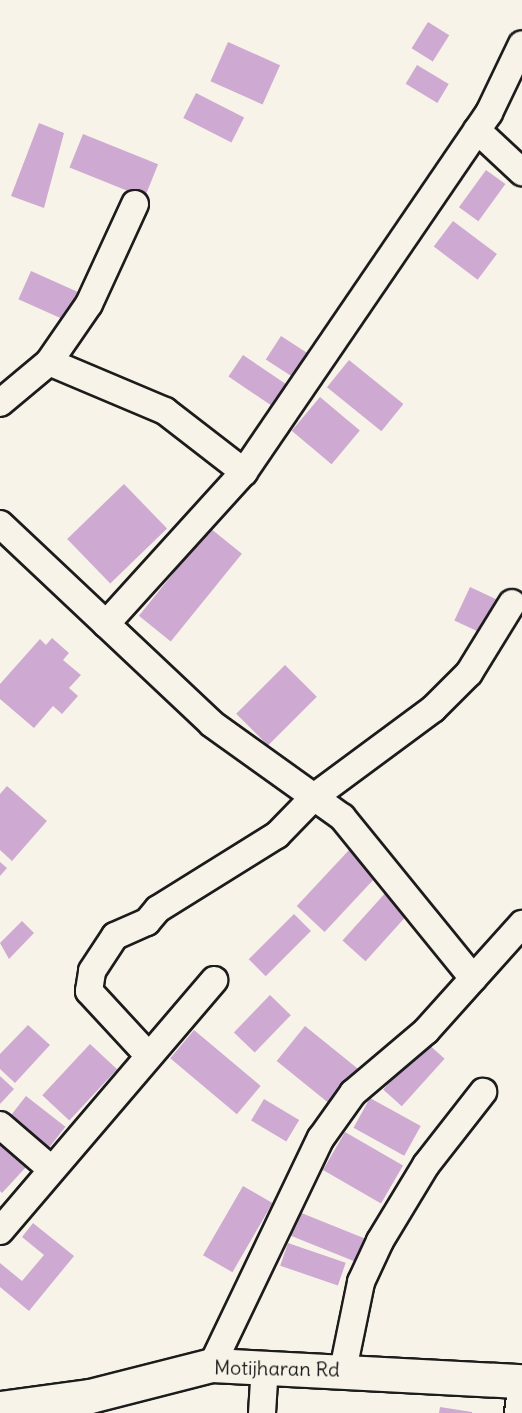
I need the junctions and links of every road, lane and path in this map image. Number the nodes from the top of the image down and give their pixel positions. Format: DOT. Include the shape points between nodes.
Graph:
graph roads {
  1 [pos="522,44"];
  2 [pos="477,130"];
  3 [pos="522,172"];
  4 [pos="135,204"];
  5 [pos="49,362"];
  6 [pos="0,403"];
  7 [pos="244,472"];
  8 [pos="0,524"];
  9 [pos="512,603"];
  10 [pos="106,624"];
  11 [pos="314,797"];
  12 [pos="522,924"];
  13 [pos="473,978"];
  14 [pos="214,980"];
  15 [pos="148,1055"];
  16 [pos="483,1092"];
  17 [pos="0,1125"];
  18 [pos="50,1168"];
  19 [pos="0,1231"];
  20 [pos="212,1365"];
  21 [pos="265,1365"];
  22 [pos="343,1370"];
  23 [pos="522,1382"];
  24 [pos="0,1408"];
  25 [pos="262,1413"];
  26 [pos="518,1413"];
  1 -- 2 [label="street"];
  2 -- 3 [label="street"];
  2 -- 7 [label="street"];
  4 -- 5 [label="street" via="89,304"];
  5 -- 6 [label="street"];
  5 -- 7 [label="street" via="165,411"];
  7 -- 10 [label="street"];
  8 -- 10 [label="street"];
  9 -- 11 [label="street" via="469,673 433,709"];
  10 -- 11 [label="street" via="212,724"];
  11 -- 13 [label="street" via="342,817"];
  11 -- 15 [label="street" via="277,835 158,909 147,922 115,936 103,953 92,971 89,992"];
  12 -- 13 [label="street"];
  13 -- 20 [label="street" via="426,1031 353,1093 321,1138"];
  14 -- 15 [label="street"];
  15 -- 18 [label="street"];
  16 -- 22 [label="street" via="426,1165 380,1241 361,1282"];
  17 -- 18 [label="street"];
  18 -- 19 [label="street"];
  20 -- 21 [label="main road, Motijharan Rd"];
  20 -- 24 [label="main road, Motijharan Rd" via="90,1396"];
  21 -- 22 [label="main road, Motijharan Rd"];
  21 -- 25 [label="street"];
  22 -- 23 [label="main road, Motijharan Rd"];
  23 -- 26 [label="street"];
}
